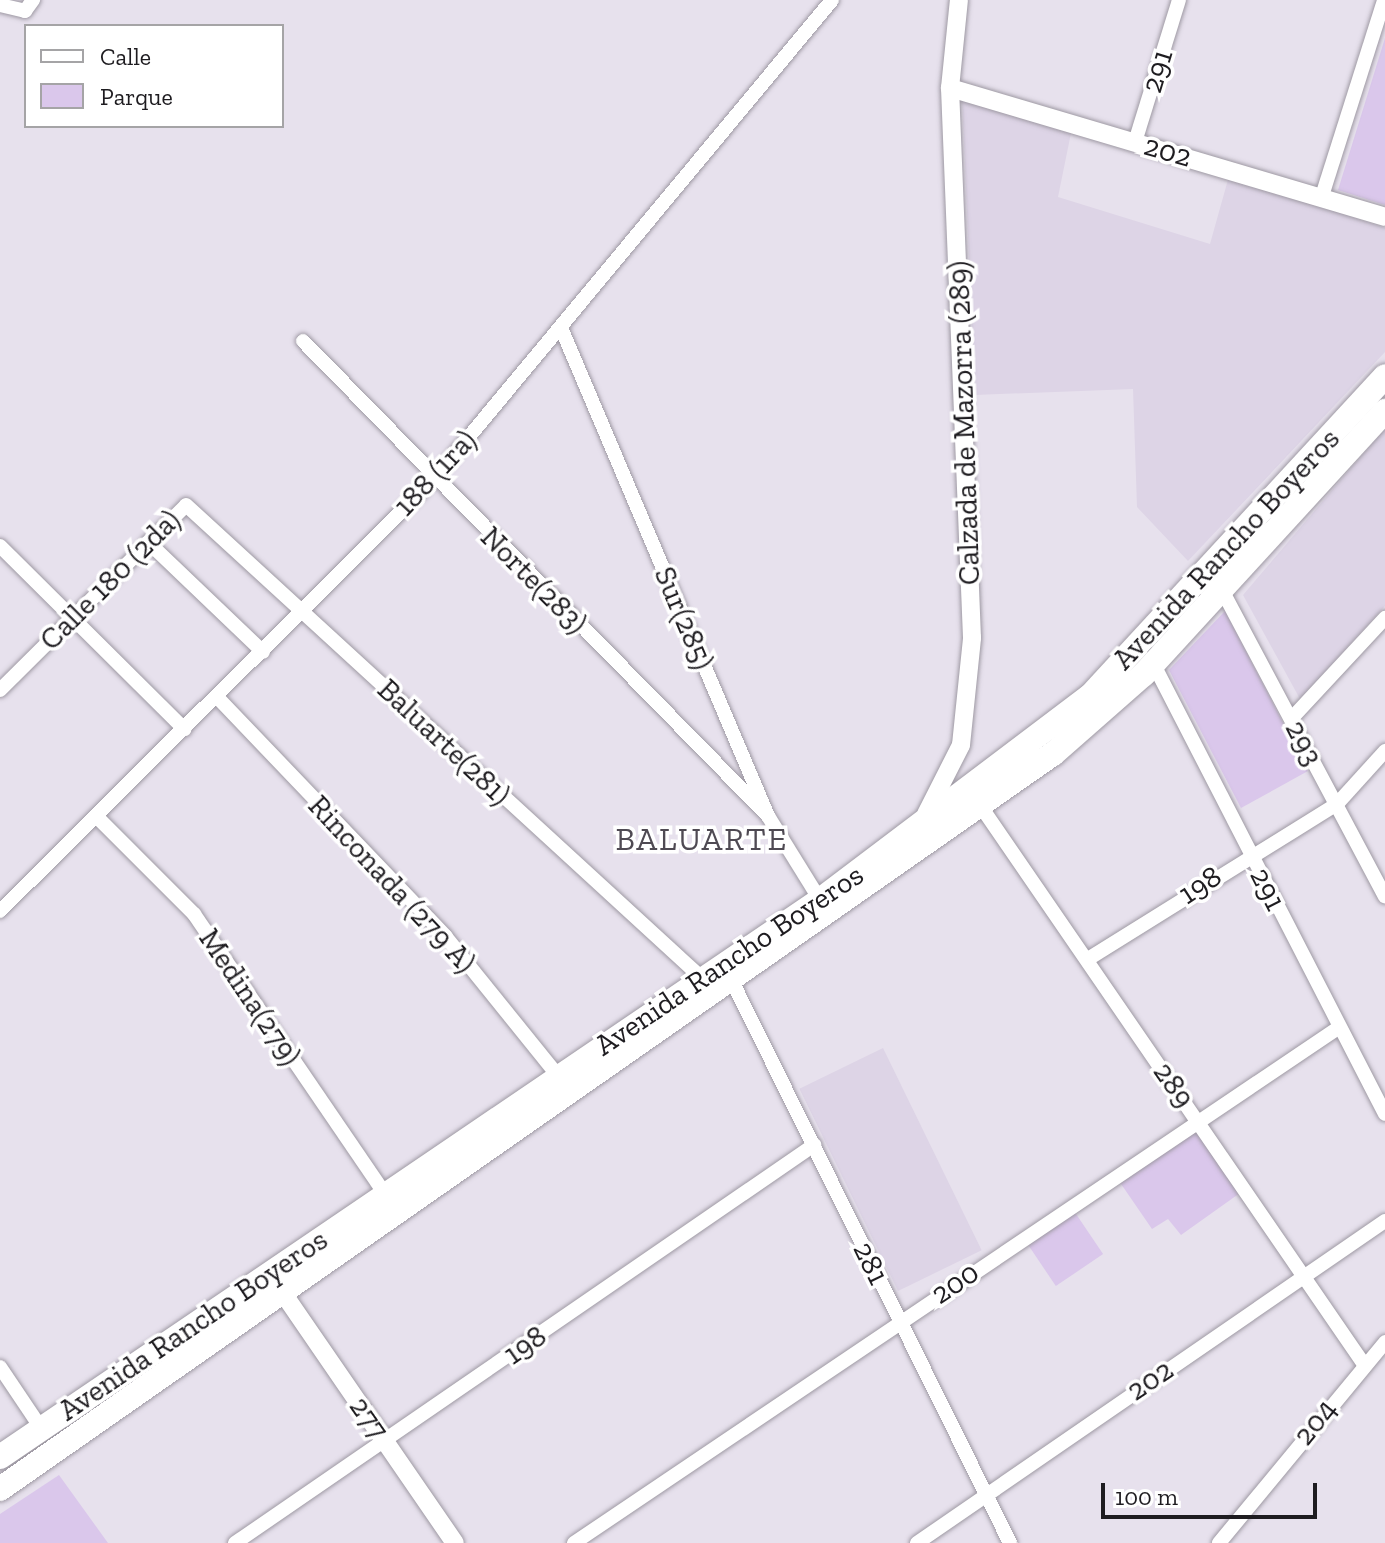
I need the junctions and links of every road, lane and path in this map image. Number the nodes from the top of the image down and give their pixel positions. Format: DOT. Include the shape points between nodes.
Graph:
graph roads {
  1 [pos="33,0"];
  2 [pos="832,0"];
  3 [pos="959,0"];
  4 [pos="1179,0"];
  5 [pos="1384,0"];
  6 [pos="0,5"];
  7 [pos="950,88"];
  8 [pos="1135,142"];
  9 [pos="1322,196"];
  10 [pos="1385,217"];
  11 [pos="562,330"];
  12 [pos="303,341"];
  13 [pos="1385,376"];
  14 [pos="1385,411"];
  15 [pos="433,480"];
  16 [pos="186,505"];
  17 [pos="148,542"];
  18 [pos="0,546"];
  19 [pos="1222,590"];
  20 [pos="302,612"];
  21 [pos="72,617"];
  22 [pos="1385,618"];
  23 [pos="263,652"];
  24 [pos="1153,663"];
  25 [pos="0,690"];
  26 [pos="218,698"];
  27 [pos="1292,718"];
  28 [pos="184,729"];
  29 [pos="1385,751"];
  30 [pos="1337,804"];
  31 [pos="982,808"];
  32 [pos="96,816"];
  33 [pos="768,816"];
  34 [pos="913,833"];
  35 [pos="1250,853"];
  36 [pos="1384,889"];
  37 [pos="820,900"];
  38 [pos="0,911"];
  39 [pos="1088,959"];
  40 [pos="703,979"];
  41 [pos="733,983"];
  42 [pos="1338,1028"];
  43 [pos="558,1076"];
  44 [pos="1385,1114"];
  45 [pos="1199,1121"];
  46 [pos="814,1145"];
  47 [pos="384,1193"];
  48 [pos="1385,1221"];
  49 [pos="1305,1276"];
  50 [pos="283,1293"];
  51 [pos="898,1321"];
  52 [pos="1385,1342"];
  53 [pos="1363,1363"];
  54 [pos="0,1367"];
  55 [pos="41,1428"];
  56 [pos="385,1442"];
  57 [pos="0,1457"];
  58 [pos="0,1489"];
  59 [pos="983,1492"];
  60 [pos="235,1543"];
  61 [pos="455,1543"];
  62 [pos="574,1543"];
  63 [pos="917,1543"];
  64 [pos="1010,1543"];
  65 [pos="1219,1543"];
  1 -- 6 [label="street" via="25,11"];
  2 -- 11 [label="street, 188 (1ra)"];
  3 -- 7 [label="street, Calzada de Mazorra (289)"];
  4 -- 8 [label="street, 291"];
  5 -- 9 [label="street"];
  7 -- 8 [label="street, 202"];
  7 -- 34 [label="street, Calzada de Mazorra (289)" via="964,403 969,693 954,771"];
  8 -- 9 [label="street, 202"];
  9 -- 10 [label="street, 202"];
  11 -- 15 [label="street, 188 (1ra)"];
  11 -- 33 [label="street, Sur(285)"];
  12 -- 15 [label="street, Norte(283)"];
  13 -- 34 [label="highway, Avenida Rancho Boyeros" via="1090,696"];
  14 -- 19 [label="highway, Avenida Rancho Boyeros"];
  15 -- 20 [label="street, 188 (1ra)"];
  15 -- 33 [label="street, Norte(283)"];
  16 -- 17 [label="street, Calle 180 (2da)"];
  16 -- 20 [label="street, Baluarte(281)"];
  17 -- 21 [label="street, Calle 180 (2da)"];
  17 -- 23 [label="street"];
  18 -- 21 [label="street"];
  19 -- 24 [label="highway, Avenida Rancho Boyeros"];
  19 -- 27 [label="street, 293"];
  20 -- 23 [label="street, 188 (1ra)"];
  20 -- 40 [label="street, Baluarte(281)"];
  21 -- 25 [label="street, Calle 180 (2da)"];
  21 -- 28 [label="street"];
  22 -- 27 [label="street"];
  23 -- 26 [label="street, 188 (1ra)"];
  24 -- 31 [label="highway, Avenida Rancho Boyeros"];
  24 -- 35 [label="street, 291"];
  26 -- 28 [label="street, 188 (1ra)"];
  26 -- 43 [label="street, Rinconada (279 A)" via="446,937"];
  27 -- 30 [label="street, 293"];
  28 -- 32 [label="street, 188 (1ra)"];
  29 -- 30 [label="street, 198"];
  30 -- 35 [label="street, 198"];
  30 -- 36 [label="street, 293"];
  31 -- 39 [label="street, 289"];
  31 -- 41 [label="highway, Avenida Rancho Boyeros"];
  32 -- 38 [label="street, 188 (1ra)"];
  32 -- 47 [label="street, Medina(279)" via="194,914"];
  33 -- 37 [label="street, Sur(285)"];
  34 -- 37 [label="highway, Avenida Rancho Boyeros"];
  35 -- 39 [label="street, 198"];
  35 -- 42 [label="street, 291"];
  37 -- 40 [label="highway, Avenida Rancho Boyeros"];
  39 -- 45 [label="street, 289"];
  40 -- 43 [label="highway, Avenida Rancho Boyeros"];
  41 -- 46 [label="street, 281"];
  41 -- 50 [label="highway, Avenida Rancho Boyeros"];
  42 -- 44 [label="street, 291"];
  42 -- 45 [label="street, 200"];
  43 -- 47 [label="highway, Avenida Rancho Boyeros"];
  45 -- 49 [label="street, 289"];
  45 -- 51 [label="street, 200"];
  46 -- 51 [label="street, 281"];
  46 -- 56 [label="street, 198"];
  47 -- 55 [label="highway, Avenida Rancho Boyeros"];
  48 -- 49 [label="street, 202"];
  49 -- 53 [label="street, 289"];
  49 -- 59 [label="street, 202"];
  50 -- 56 [label="street, 277"];
  50 -- 58 [label="highway, Avenida Rancho Boyeros"];
  51 -- 59 [label="street, 281"];
  51 -- 62 [label="street, 200"];
  52 -- 53 [label="street, 204"];
  53 -- 65 [label="street, 204"];
  54 -- 55 [label="street"];
  55 -- 57 [label="highway, Avenida Rancho Boyeros"];
  56 -- 60 [label="street, 198"];
  56 -- 61 [label="street, 277"];
  59 -- 63 [label="street, 202"];
  59 -- 64 [label="street, 281"];
}
